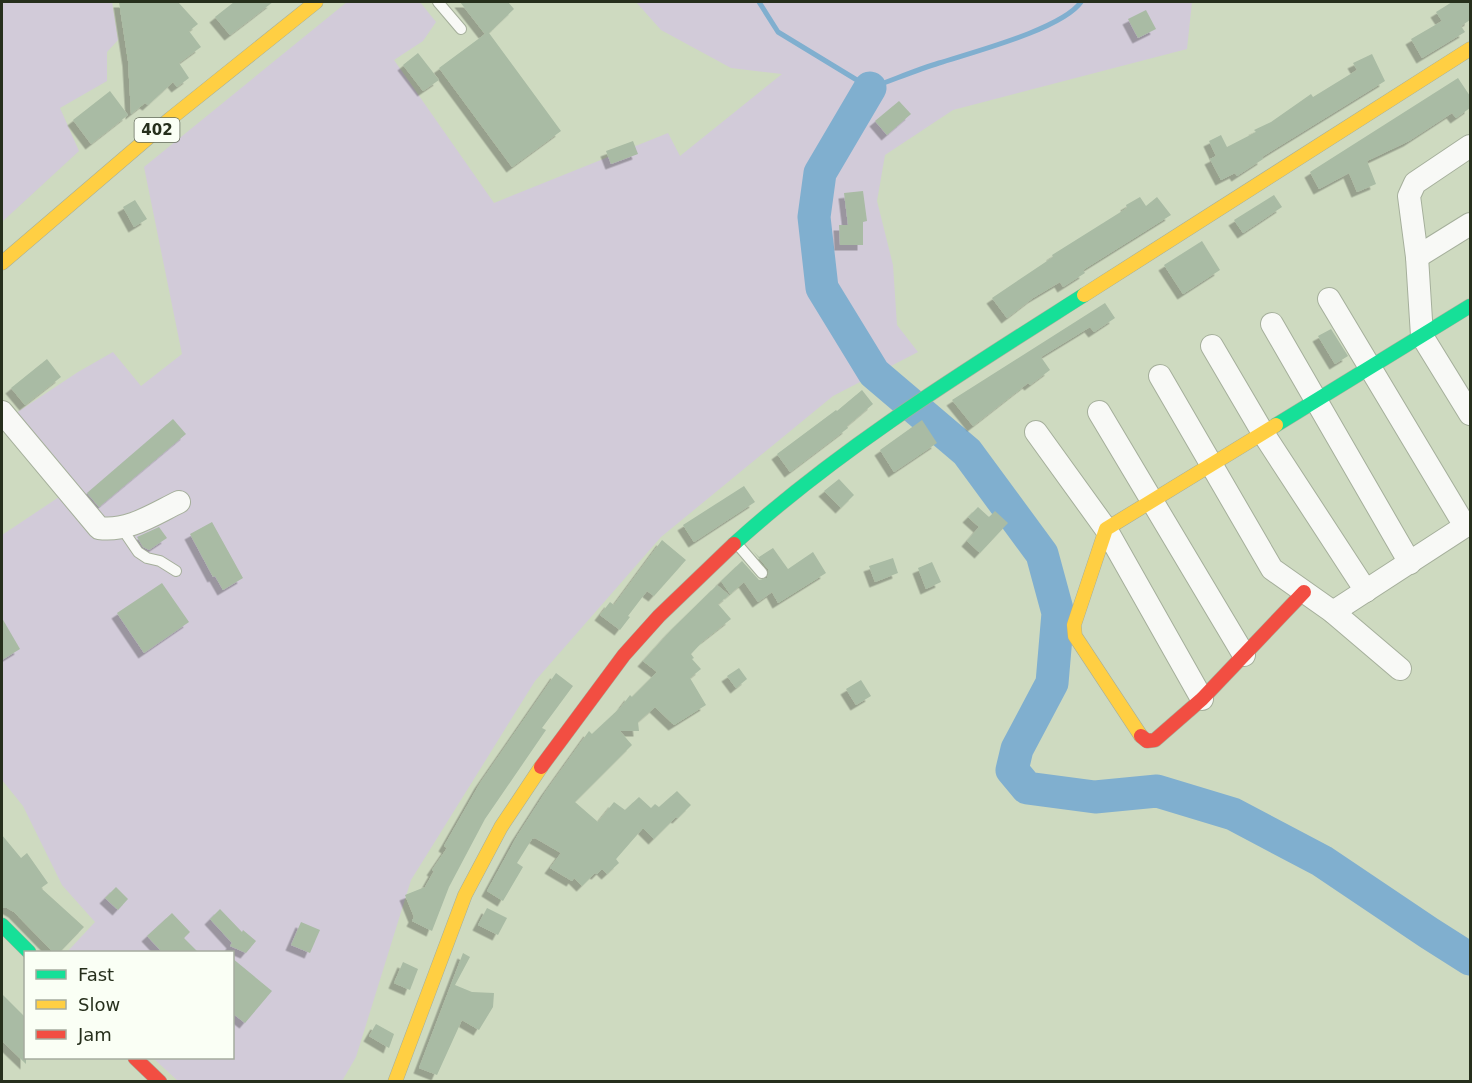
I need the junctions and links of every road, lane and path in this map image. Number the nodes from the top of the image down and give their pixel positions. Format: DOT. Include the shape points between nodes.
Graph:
graph roads {
  1 [pos="316,2"];
  2 [pos="438,2"];
  3 [pos="461,29"];
  4 [pos="1470,49"];
  5 [pos="1470,146"];
  6 [pos="1470,224"];
  7 [pos="1417,257"];
  8 [pos="2,264"];
  9 [pos="1329,299"];
  10 [pos="1470,306"];
  11 [pos="1272,324"];
  12 [pos="1422,336"];
  13 [pos="1212,346"];
  14 [pos="1370,368"];
  15 [pos="1160,376"];
  16 [pos="1316,401"];
  17 [pos="2,412"];
  18 [pos="1099,412"];
  19 [pos="1470,414"];
  20 [pos="1036,432"];
  21 [pos="1263,433"];
  22 [pos="1211,465"];
  23 [pos="1153,500"];
  24 [pos="179,502"];
  25 [pos="1468,525"];
  26 [pos="121,527"];
  27 [pos="1106,529"];
  28 [pos="736,542"];
  29 [pos="1410,563"];
  30 [pos="176,571"];
  31 [pos="762,573"];
  32 [pos="1366,591"];
  33 [pos="1304,592"];
  34 [pos="1333,612"];
  35 [pos="1244,656"];
  36 [pos="1400,669"];
  37 [pos="1202,699"];
  38 [pos="2,925"];
  39 [pos="28,951"];
  40 [pos="136,1059"];
  41 [pos="160,1082"];
  42 [pos="396,1082"];
  1 -- 8 [label="street, 402" via="170,119"];
  2 -- 3 [label="lane"];
  4 -- 28 [label="street" via="925,396 818,472"];
  5 -- 7 [label="street" via="1415,183 1409,196"];
  6 -- 7 [label="street"];
  7 -- 12 [label="street"];
  9 -- 14 [label="street"];
  10 -- 12 [label="street"];
  11 -- 16 [label="street"];
  12 -- 14 [label="street"];
  12 -- 19 [label="street"];
  13 -- 21 [label="street"];
  14 -- 16 [label="street"];
  14 -- 25 [label="street"];
  15 -- 22 [label="street"];
  16 -- 21 [label="street"];
  16 -- 29 [label="street"];
  17 -- 26 [label="street" via="99,528"];
  18 -- 23 [label="street"];
  20 -- 27 [label="street"];
  21 -- 22 [label="street"];
  21 -- 32 [label="street"];
  22 -- 23 [label="street"];
  22 -- 33 [label="street" via="1272,569"];
  23 -- 27 [label="street"];
  23 -- 35 [label="street"];
  24 -- 26 [label="street"];
  25 -- 29 [label="street"];
  26 -- 30 [label="lane" via="138,552"];
  27 -- 37 [label="street"];
  27 -- 37 [label="street" via="1074,626 1075,636 1147,741 1155,740"];
  28 -- 31 [label="lane"];
  28 -- 42 [label="street" via="659,616 624,656 501,827 465,895"];
  29 -- 32 [label="street"];
  32 -- 34 [label="street"];
  33 -- 34 [label="street"];
  33 -- 35 [label="street"];
  34 -- 36 [label="street"];
  35 -- 37 [label="street"];
  38 -- 39 [label="street"];
  40 -- 41 [label="street"];
}
